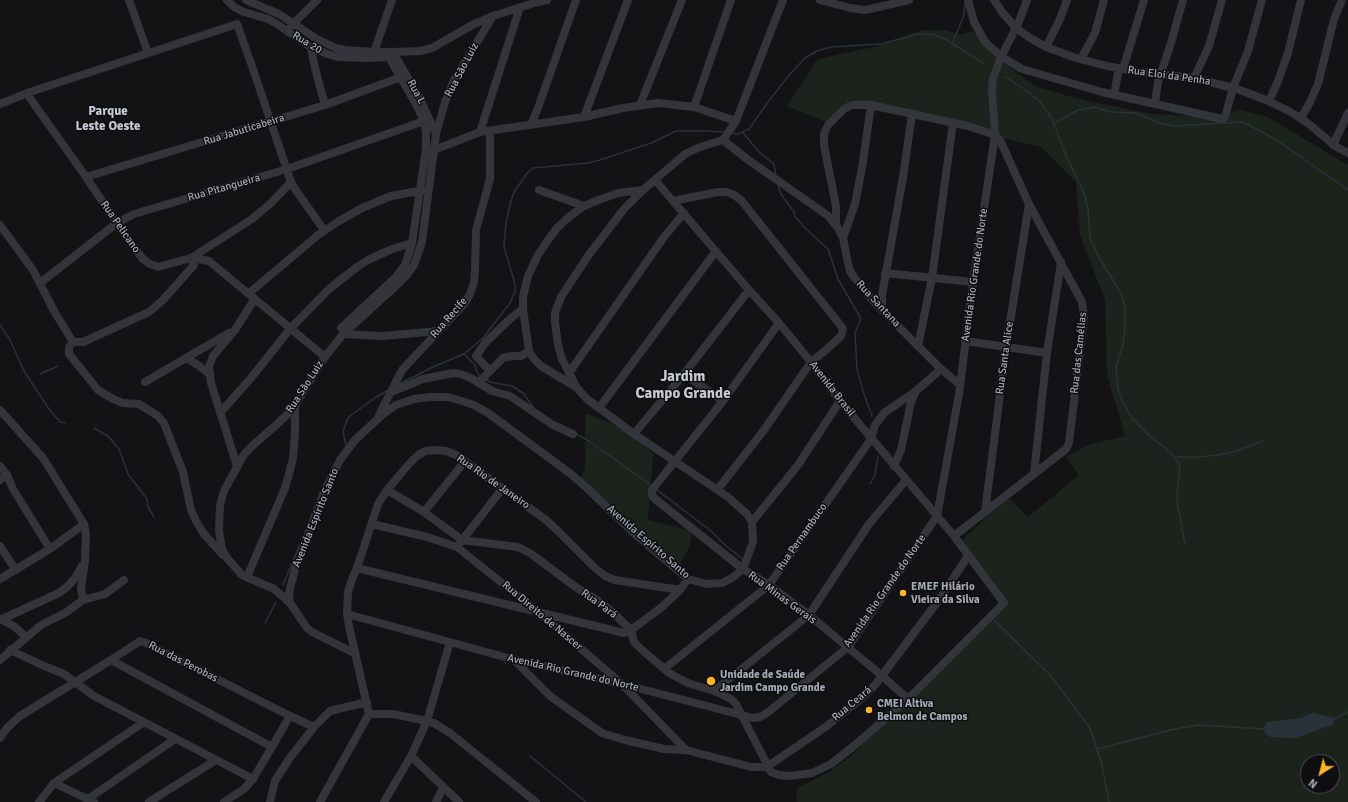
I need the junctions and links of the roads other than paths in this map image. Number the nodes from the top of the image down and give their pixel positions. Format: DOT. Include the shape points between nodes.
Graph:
graph roads {
  1 [pos="129,0"];
  2 [pos="227,0"];
  3 [pos="317,0"];
  4 [pos="392,0"];
  5 [pos="547,0"];
  6 [pos="576,0"];
  7 [pos="628,0"];
  8 [pos="682,0"];
  9 [pos="731,0"];
  10 [pos="783,0"];
  11 [pos="820,0"];
  12 [pos="909,0"];
  13 [pos="968,0"];
  14 [pos="994,0"];
  15 [pos="1027,0"];
  16 [pos="1067,0"];
  17 [pos="1104,0"];
  18 [pos="1144,0"];
  19 [pos="1183,0"];
  20 [pos="1222,0"];
  21 [pos="1262,0"];
  22 [pos="1301,0"];
  23 [pos="1342,0"];
  24 [pos="250,1"];
  25 [pos="520,7"];
  26 [pos="244,12"];
  27 [pos="493,16"];
  28 [pos="293,23"];
  29 [pos="237,24"];
  30 [pos="1016,28"];
  31 [pos="286,30"];
  32 [pos="311,47"];
  33 [pos="1046,47"];
  34 [pos="374,52"];
  35 [pos="148,53"];
  36 [pos="389,54"];
  37 [pos="1001,57"];
  38 [pos="1081,59"];
  39 [pos="1121,69"];
  40 [pos="1160,74"];
  41 [pos="401,77"];
  42 [pos="1194,78"];
  43 [pos="1233,88"];
  44 [pos="27,94"];
  45 [pos="1114,95"];
  46 [pos="1269,101"];
  47 [pos="1155,103"];
  48 [pos="0,104"];
  49 [pos="325,105"];
  50 [pos="640,105"];
  51 [pos="871,105"];
  52 [pos="694,107"];
  53 [pos="1348,112"];
  54 [pos="912,114"];
  55 [pos="584,117"];
  56 [pos="1301,118"];
  57 [pos="424,121"];
  58 [pos="736,121"];
  59 [pos="271,122"];
  60 [pos="953,122"];
  61 [pos="531,125"];
  62 [pos="490,130"];
  63 [pos="480,132"];
  64 [pos="436,134"];
  65 [pos="995,135"];
  66 [pos="723,140"];
  67 [pos="1333,144"];
  68 [pos="434,150"];
  69 [pos="1348,153"];
  70 [pos="287,169"];
  71 [pos="86,177"];
  72 [pos="655,180"];
  73 [pos="291,182"];
  74 [pos="429,189"];
  75 [pos="539,190"];
  76 [pos="643,190"];
  77 [pos="419,191"];
  78 [pos="673,201"];
  79 [pos="1029,204"];
  80 [pos="584,206"];
  81 [pos="684,213"];
  82 [pos="117,223"];
  83 [pos="0,225"];
  84 [pos="836,225"];
  85 [pos="324,230"];
  86 [pos="843,238"];
  87 [pos="412,243"];
  88 [pos="716,251"];
  89 [pos="191,258"];
  90 [pos="1061,262"];
  91 [pos="886,273"];
  92 [pos="932,278"];
  93 [pos="973,282"];
  94 [pos="40,283"];
  95 [pos="749,290"];
  96 [pos="248,294"];
  97 [pos="254,300"];
  98 [pos="523,309"];
  99 [pos="882,310"];
  100 [pos="779,323"];
  101 [pos="290,329"];
  102 [pos="235,330"];
  103 [pos="438,331"];
  104 [pos="343,334"];
  105 [pos="965,341"];
  106 [pos="74,342"];
  107 [pos="918,346"];
  108 [pos="1006,347"];
  109 [pos="529,351"];
  110 [pos="1047,354"];
  111 [pos="323,355"];
  112 [pos="186,358"];
  113 [pos="811,362"];
  114 [pos="941,369"];
  115 [pos="490,371"];
  116 [pos="569,373"];
  117 [pos="209,374"];
  118 [pos="684,374"];
  119 [pos="145,382"];
  120 [pos="478,383"];
  121 [pos="959,384"];
  122 [pos="577,388"];
  123 [pos="916,391"];
  124 [pos="391,392"];
  125 [pos="723,401"];
  126 [pos="840,401"];
  127 [pos="295,406"];
  128 [pos="599,408"];
  129 [pos="0,410"];
  130 [pos="220,413"];
  131 [pos="376,420"];
  132 [pos="573,434"];
  133 [pos="634,434"];
  134 [pos="871,439"];
  135 [pos="465,461"];
  136 [pos="675,461"];
  137 [pos="0,466"];
  138 [pos="237,466"];
  139 [pos="894,466"];
  140 [pos="1034,474"];
  141 [pos="7,475"];
  142 [pos="0,480"];
  143 [pos="906,480"];
  144 [pos="502,489"];
  145 [pos="718,489"];
  146 [pos="387,490"];
  147 [pos="424,512"];
  148 [pos="985,512"];
  149 [pos="937,516"];
  150 [pos="752,522"];
  151 [pos="84,524"];
  152 [pos="372,524"];
  153 [pos="954,536"];
  154 [pos="462,540"];
  155 [pos="0,546"];
  156 [pos="457,547"];
  157 [pos="50,548"];
  158 [pos="968,556"];
  159 [pos="227,558"];
  160 [pos="85,560"];
  161 [pos="357,568"];
  162 [pos="15,569"];
  163 [pos="743,569"];
  164 [pos="247,577"];
  165 [pos="0,579"];
  166 [pos="688,579"];
  167 [pos="124,580"];
  168 [pos="769,585"];
  169 [pos="680,590"];
  170 [pos="83,600"];
  171 [pos="290,603"];
  172 [pos="537,611"];
  173 [pos="347,614"];
  174 [pos="809,615"];
  175 [pos="1,620"];
  176 [pos="631,630"];
  177 [pos="26,637"];
  178 [pos="450,642"];
  179 [pos="848,647"];
  180 [pos="10,650"];
  181 [pos="354,653"];
  182 [pos="512,659"];
  183 [pos="0,660"];
  184 [pos="111,660"];
  185 [pos="664,669"];
  186 [pos="882,675"];
  187 [pos="75,682"];
  188 [pos="622,684"];
  189 [pos="714,690"];
  190 [pos="908,699"];
  191 [pos="367,702"];
  192 [pos="369,714"];
  193 [pos="290,716"];
  194 [pos="743,717"];
  195 [pos="427,721"];
  196 [pos="144,722"];
  197 [pos="314,727"];
  198 [pos="0,738"];
  199 [pos="175,739"];
  200 [pos="272,747"];
  201 [pos="686,750"];
  202 [pos="411,756"];
  203 [pos="216,760"];
  204 [pos="768,766"];
  205 [pos="253,779"];
  206 [pos="54,783"];
  207 [pos="443,788"];
  208 [pos="91,800"];
  209 [pos="39,802"];
  210 [pos="149,802"];
  211 [pos="224,802"];
  212 [pos="270,802"];
  213 [pos="320,802"];
  214 [pos="384,802"];
  215 [pos="436,802"];
  216 [pos="459,802"];
  217 [pos="536,802"];
  1 -- 35 [label="street"];
  2 -- 26 [label="street, Rua 20"];
  3 -- 28 [label="street"];
  4 -- 34 [label="street"];
  5 -- 25 [label="street, Rua 20"];
  6 -- 61 [label="street"];
  7 -- 55 [label="street"];
  8 -- 50 [label="street"];
  9 -- 52 [label="street"];
  10 -- 58 [label="street"];
  11 -- 12 [label="street" via="865,10"];
  13 -- 37 [label="street" via="977,29 985,42"];
  14 -- 30 [label="street, Rua Eloi da Penha"];
  15 -- 30 [label="street, Avenida Rio Grande do Norte"];
  16 -- 33 [label="street"];
  17 -- 38 [label="street" via="1095,33"];
  18 -- 39 [label="street"];
  19 -- 40 [label="street"];
  20 -- 42 [label="street" via="1211,40"];
  21 -- 43 [label="street" via="1248,51"];
  22 -- 46 [label="street" via="1288,53"];
  23 -- 56 [label="street" via="1334,19 1318,84"];
  24 -- 28 [label="street, Rua 20"];
  25 -- 27 [label="street, Rua 20"];
  25 -- 63 [label="street"];
  26 -- 29 [label="street"];
  26 -- 31 [label="street, Rua 20" via="268,19"];
  27 -- 36 [label="street, Rua 20" via="432,48 420,52"];
  27 -- 64 [label="street, Rua São Luiz" via="454,80"];
  28 -- 31 [label="street"];
  28 -- 34 [label="street, Rua 20" via="329,45 344,50"];
  29 -- 35 [label="street"];
  29 -- 59 [label="street"];
  30 -- 33 [label="street, Rua Eloi da Penha"];
  30 -- 37 [label="street, Avenida Rio Grande do Norte"];
  31 -- 32 [label="street, Rua 20"];
  32 -- 36 [label="street, Rua 20" via="338,57 367,58"];
  32 -- 49 [label="street"];
  33 -- 38 [label="street, Rua Eloi da Penha"];
  34 -- 36 [label="street, Rua 20"];
  35 -- 44 [label="street"];
  36 -- 41 [label="street, Rua São Luiz"];
  36 -- 64 [label="street, Rua L" via="419,97"];
  37 -- 45 [label="street" via="1029,72"];
  37 -- 65 [label="street, Avenida Rio Grande do Norte" via="993,78 992,90"];
  38 -- 39 [label="street, Rua Eloi da Penha"];
  39 -- 40 [label="street, Rua Eloi da Penha"];
  39 -- 45 [label="street"];
  40 -- 42 [label="street, Rua Eloi da Penha"];
  40 -- 47 [label="street"];
  41 -- 49 [label="street, Rua Jabuticabeira"];
  41 -- 57 [label="street, Rua São Luiz"];
  42 -- 43 [label="street, Rua Eloi da Penha"];
  43 -- 46 [label="street, Rua Eloi da Penha"];
  43 -- 47 [label="street" via="1223,119"];
  44 -- 48 [label="street"];
  44 -- 71 [label="street, Rua Pelicano"];
  45 -- 47 [label="street"];
  46 -- 56 [label="street, Rua Eloi da Penha"];
  49 -- 59 [label="street, Rua Jabuticabeira"];
  50 -- 52 [label="street" via="658,103"];
  50 -- 55 [label="street"];
  51 -- 54 [label="street"];
  51 -- 84 [label="street" via="849,106 825,130 824,145 836,206"];
  51 -- 86 [label="street" via="855,204"];
  52 -- 58 [label="street"];
  53 -- 67 [label="street"];
  54 -- 60 [label="street"];
  54 -- 91 [label="street"];
  55 -- 61 [label="street"];
  56 -- 67 [label="street, Rua Eloi da Penha"];
  57 -- 70 [label="street, Rua Pitangueira"];
  57 -- 77 [label="street, Rua São Luiz" via="426,149"];
  58 -- 66 [label="street"];
  59 -- 70 [label="street"];
  59 -- 71 [label="street, Rua Jabuticabeira"];
  60 -- 65 [label="street"];
  60 -- 92 [label="street"];
  61 -- 62 [label="street"];
  62 -- 63 [label="street"];
  62 -- 103 [label="street, Rua Recife" via="490,179 476,230 474,282 464,303"];
  63 -- 68 [label="street"];
  64 -- 68 [label="street, Rua São Luiz"];
  65 -- 79 [label="street, Rua das Camélias" via="1000,140"];
  65 -- 93 [label="street, Avenida Rio Grande do Norte"];
  66 -- 72 [label="street" via="685,154"];
  66 -- 84 [label="street, Rua Santana" via="782,185 819,208"];
  67 -- 69 [label="street, Rua Eloi da Penha"];
  68 -- 74 [label="street, Rua São Luiz"];
  70 -- 73 [label="street"];
  70 -- 82 [label="street, Rua Pitangueira" via="134,214"];
  71 -- 82 [label="street, Rua Pelicano"];
  72 -- 76 [label="street"];
  72 -- 78 [label="street, Avenida Brasil"];
  73 -- 85 [label="street"];
  73 -- 89 [label="street" via="252,219"];
  74 -- 77 [label="street"];
  74 -- 104 [label="street, Rua São Luiz" via="422,242 414,265 408,275"];
  75 -- 80 [label="street"];
  76 -- 80 [label="street" via="618,193"];
  76 -- 116 [label="street" via="619,214 559,301 555,313 556,333 562,360"];
  77 -- 85 [label="street" via="377,201"];
  77 -- 87 [label="street, Rua São Luiz"];
  78 -- 81 [label="street, Avenida Brasil"];
  78 -- 113 [label="street" via="718,192 727,192 741,200 841,326 841,336"];
  79 -- 90 [label="street, Rua das Camélias"];
  79 -- 108 [label="street, Rua Santa Alice"];
  80 -- 98 [label="street" via="557,228 538,255 528,276"];
  81 -- 88 [label="street, Avenida Brasil"];
  81 -- 116 [label="street" via="664,237"];
  82 -- 89 [label="street, Rua Pelicano" via="136,251 150,264 158,267"];
  82 -- 94 [label="street, Rua Pitangueira"];
  83 -- 94 [label="street"];
  84 -- 86 [label="street, Rua Santana"];
  85 -- 96 [label="street"];
  86 -- 99 [label="street, Rua Santana" via="850,271"];
  87 -- 101 [label="street" via="392,249 357,267 330,289"];
  87 -- 111 [label="street, Rua São Luiz" via="405,265 396,277 344,324 332,337"];
  88 -- 95 [label="street, Avenida Brasil"];
  88 -- 128 [label="street"];
  89 -- 96 [label="street, Rua Pelicano" via="209,261"];
  89 -- 106 [label="street" via="194,266 149,312 83,342"];
  90 -- 110 [label="street"];
  90 -- 140 [label="street, Rua das Camélias" via="1082,302 1084,312 1070,435 1064,452"];
  91 -- 92 [label="street"];
  91 -- 99 [label="street"];
  92 -- 93 [label="street"];
  92 -- 107 [label="street"];
  93 -- 105 [label="street, Avenida Rio Grande do Norte"];
  94 -- 106 [label="street"];
  95 -- 100 [label="street, Avenida Brasil"];
  95 -- 118 [label="street"];
  96 -- 97 [label="street, Rua Pelicano"];
  97 -- 101 [label="street, Rua Pelicano"];
  97 -- 102 [label="street"];
  98 -- 109 [label="street"];
  98 -- 115 [label="street" via="486,342 476,356"];
  99 -- 107 [label="street, Rua Santana"];
  100 -- 113 [label="street, Avenida Brasil"];
  100 -- 125 [label="street"];
  101 -- 111 [label="street, Rua Pelicano"];
  101 -- 130 [label="street"];
  102 -- 112 [label="street"];
  102 -- 117 [label="street" via="213,356"];
  103 -- 104 [label="street" via="383,336"];
  103 -- 124 [label="street, Rua Recife" via="402,370"];
  104 -- 111 [label="street, Rua São Luiz"];
  105 -- 108 [label="street"];
  105 -- 121 [label="street, Avenida Rio Grande do Norte"];
  106 -- 159 [label="street" via="69,354 98,390 124,403 139,404 164,423 183,472 196,521 216,548"];
  107 -- 114 [label="street, Rua Santana"];
  108 -- 110 [label="street"];
  108 -- 148 [label="street, Rua Santa Alice"];
  109 -- 115 [label="street" via="521,356 503,358"];
  109 -- 122 [label="street" via="541,366"];
  110 -- 140 [label="street"];
  111 -- 127 [label="street, Rua São Luiz"];
  112 -- 117 [label="street"];
  112 -- 119 [label="street"];
  113 -- 126 [label="street, Avenida Brasil"];
  113 -- 145 [label="street" via="764,430"];
  114 -- 121 [label="street, Rua Santana"];
  114 -- 123 [label="street, Rua Pernambuco"];
  115 -- 120 [label="street"];
  116 -- 122 [label="street"];
  117 -- 130 [label="street"];
  118 -- 125 [label="street"];
  118 -- 133 [label="street"];
  120 -- 124 [label="street" via="453,373 423,380"];
  120 -- 132 [label="street" via="492,391 510,396 553,425"];
  121 -- 149 [label="street, Avenida Rio Grande do Norte"];
  122 -- 128 [label="street"];
  123 -- 134 [label="street, Rua Pernambuco" via="884,413 875,425"];
  123 -- 139 [label="street" via="911,402 901,450"];
  124 -- 131 [label="street, Rua Recife"];
  125 -- 136 [label="street"];
  126 -- 134 [label="street, Avenida Brasil"];
  126 -- 150 [label="street" via="798,465"];
  127 -- 138 [label="street, Rua São Luiz" via="251,447"];
  127 -- 164 [label="street" via="293,458 289,474"];
  128 -- 133 [label="street"];
  129 -- 151 [label="street" via="43,458"];
  130 -- 138 [label="street"];
  131 -- 166 [label="street, Avenida Espírito Santo" via="396,405 414,399 447,398 474,405 571,474 637,536"];
  131 -- 171 [label="street, Avenida Espírito Santo" via="347,450 332,474 295,569 290,587"];
  133 -- 136 [label="street"];
  134 -- 139 [label="street, Avenida Brasil"];
  134 -- 168 [label="street, Rua Pernambuco"];
  135 -- 144 [label="street, Rua Rio de Janeiro"];
  135 -- 146 [label="street, Rua Rio de Janeiro" via="446,451 425,451 408,464"];
  135 -- 147 [label="street"];
  136 -- 145 [label="street"];
  136 -- 163 [label="street, Rua Minas Gerais" via="651,493 655,499"];
  137 -- 141 [label="street"];
  138 -- 159 [label="street, Rua São Luiz" via="220,505 220,541"];
  139 -- 143 [label="street, Avenida Brasil"];
  140 -- 148 [label="street, Rua das Camélias"];
  141 -- 142 [label="street"];
  141 -- 157 [label="street"];
  143 -- 149 [label="street, Avenida Brasil"];
  143 -- 174 [label="street" via="869,524"];
  144 -- 154 [label="street"];
  144 -- 169 [label="street, Rua Rio de Janeiro" via="550,524 605,576 615,580"];
  145 -- 150 [label="street" via="737,504"];
  146 -- 147 [label="street, Rua Pará"];
  146 -- 152 [label="street, Rua Rio de Janeiro" via="378,504"];
  147 -- 154 [label="street, Rua Pará"];
  148 -- 153 [label="street, Rua das Camélias"];
  149 -- 153 [label="street, Avenida Brasil"];
  149 -- 179 [label="street, Avenida Rio Grande do Norte"];
  150 -- 163 [label="street" via="753,542"];
  151 -- 157 [label="street"];
  151 -- 160 [label="street"];
  152 -- 156 [label="street, Rua Direito de Nascer"];
  152 -- 161 [label="street, Rua Rio de Janeiro"];
  153 -- 158 [label="street, Avenida Brasil"];
  154 -- 156 [label="street"];
  154 -- 176 [label="street, Rua Pará" via="518,547 530,553 610,610"];
  155 -- 162 [label="street"];
  156 -- 172 [label="street, Rua Direito de Nascer"];
  157 -- 162 [label="street"];
  158 -- 186 [label="street, Rua Ceará" via="941,597"];
  158 -- 190 [label="street, Avenida Brasil" via="1004,603"];
  159 -- 164 [label="street, Rua São Luiz"];
  160 -- 170 [label="street" via="81,589"];
  160 -- 175 [label="street" via="76,577 59,593"];
  161 -- 172 [label="street"];
  161 -- 173 [label="street, Rua Rio de Janeiro" via="348,592"];
  162 -- 165 [label="street"];
  163 -- 166 [label="street, Avenida Espírito Santo" via="722,583 706,584"];
  163 -- 168 [label="street, Rua Minas Gerais"];
  164 -- 171 [label="street, Rua São Luiz" via="274,589"];
  166 -- 169 [label="street"];
  167 -- 170 [label="street" via="105,594"];
  168 -- 174 [label="street, Rua Minas Gerais"];
  168 -- 185 [label="street, Rua Pernambuco"];
  169 -- 176 [label="street"];
  170 -- 177 [label="street" via="65,613 41,624"];
  171 -- 181 [label="street" via="312,632"];
  172 -- 176 [label="street" via="624,633"];
  172 -- 188 [label="street, Rua Direito de Nascer"];
  173 -- 178 [label="street, Avenida Rio Grande do Norte"];
  173 -- 181 [label="street, Rua Rio de Janeiro"];
  174 -- 179 [label="street, Rua Minas Gerais"];
  174 -- 189 [label="street"];
  175 -- 177 [label="street" via="15,627"];
  176 -- 185 [label="street, Rua Pará" via="634,642"];
  177 -- 180 [label="street"];
  178 -- 182 [label="street, Avenida Rio Grande do Norte"];
  178 -- 195 [label="street"];
  179 -- 186 [label="street, Rua Minas Gerais"];
  179 -- 194 [label="street, Avenida Rio Grande do Norte" via="767,713 760,717"];
  180 -- 183 [label="street"];
  180 -- 187 [label="street" via="64,674"];
  181 -- 191 [label="street, Rua Rio de Janeiro"];
  182 -- 188 [label="street, Avenida Rio Grande do Norte"];
  182 -- 201 [label="street" via="550,696 602,733 664,749"];
  184 -- 187 [label="street, Rua das Perobas"];
  184 -- 193 [label="street, Rua das Perobas" via="140,641"];
  184 -- 200 [label="street"];
  185 -- 189 [label="street, Rua Pará" via="688,683"];
  186 -- 190 [label="street, Rua Minas Gerais"];
  186 -- 204 [label="street, Rua Ceará" via="875,685 827,726"];
  187 -- 196 [label="street" via="94,696"];
  187 -- 198 [label="street, Rua das Perobas" via="20,716"];
  188 -- 194 [label="street, Avenida Rio Grande do Norte"];
  188 -- 201 [label="street, Rua Direito de Nascer"];
  189 -- 194 [label="street, Rua Pará" via="731,699"];
  190 -- 204 [label="street" via="831,764 812,773 790,776 771,772"];
  191 -- 192 [label="street, Rua Rio de Janeiro"];
  191 -- 197 [label="street" via="330,711"];
  192 -- 195 [label="street" via="393,714"];
  192 -- 213 [label="street"];
  193 -- 197 [label="street, Rua das Perobas"];
  193 -- 200 [label="street"];
  194 -- 204 [label="street, Rua Pará"];
  195 -- 202 [label="street"];
  195 -- 217 [label="street" via="450,733"];
  196 -- 199 [label="street"];
  196 -- 206 [label="street"];
  197 -- 212 [label="street" via="275,781"];
  199 -- 203 [label="street"];
  199 -- 208 [label="street"];
  200 -- 205 [label="street"];
  201 -- 204 [label="street" via="752,766"];
  202 -- 207 [label="street"];
  202 -- 214 [label="street"];
  203 -- 205 [label="street"];
  203 -- 210 [label="street"];
  205 -- 211 [label="street" via="244,789"];
  206 -- 208 [label="street"];
  206 -- 209 [label="street"];
  207 -- 215 [label="street"];
  207 -- 216 [label="street"];
}
